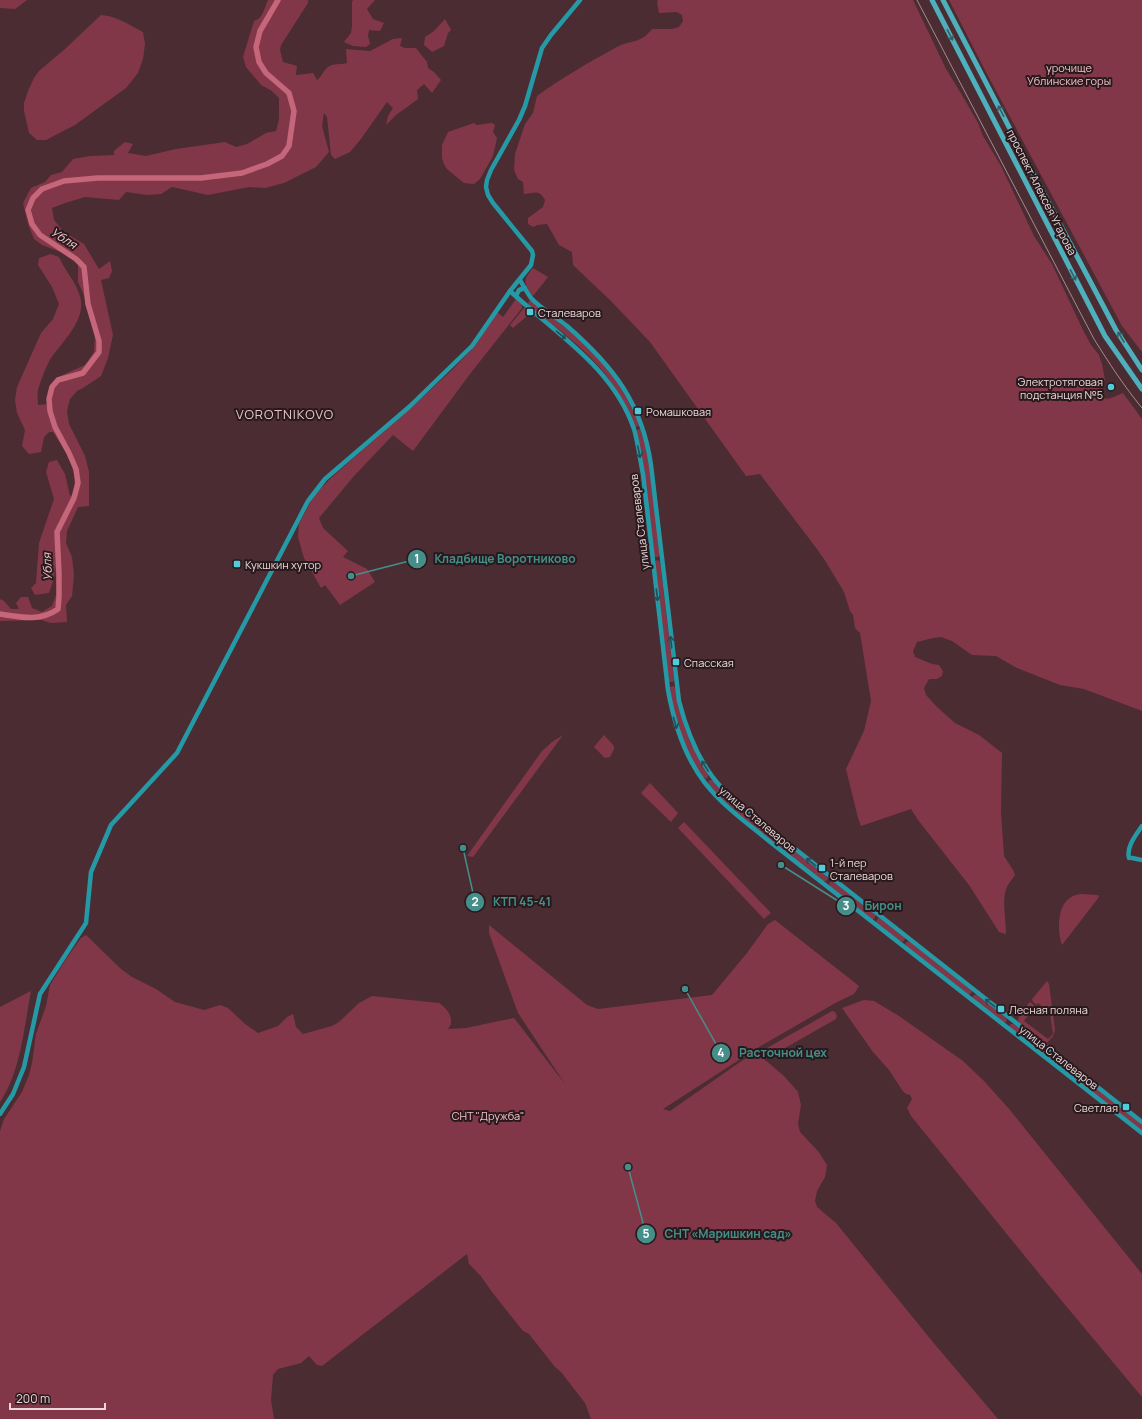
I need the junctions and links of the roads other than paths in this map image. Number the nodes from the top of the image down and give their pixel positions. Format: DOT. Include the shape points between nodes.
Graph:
graph roads {
  1 [pos="580,0"];
  2 [pos="932,0"];
  3 [pos="943,0"];
  4 [pos="520,280"];
  5 [pos="525,288"];
  6 [pos="510,291"];
  7 [pos="516,296"];
  8 [pos="531,298"];
  9 [pos="525,305"];
  10 [pos="1142,370"];
  11 [pos="1142,389"];
  12 [pos="643,427"];
  13 [pos="634,430"];
  14 [pos="661,558"];
  15 [pos="652,559"];
  16 [pos="676,684"];
  17 [pos="668,685"];
  18 [pos="712,776"];
  19 [pos="705,783"];
  20 [pos="1142,826"];
  21 [pos="1142,860"];
  22 [pos="831,878"];
  23 [pos="826,885"];
  24 [pos="879,915"];
  25 [pos="873,922"];
  26 [pos="975,991"];
  27 [pos="969,998"];
  28 [pos="1012,1020"];
  29 [pos="1006,1027"];
  30 [pos="0,1114"];
  31 [pos="1142,1122"];
  32 [pos="1142,1133"];
  1 -- 4 [label="main road" via="542,48 525,106 491,170 486,187 493,203 532,251 531,265"];
  2 -- 11 [label="main road, проспект Алексея Угарова, one-way" via="1105,336"];
  10 -- 3 [label="main road, проспект Алексея Угарова, one-way" via="1109,316"];
  4 -- 5 [label="main road, улица Сталеваров"];
  4 -- 6 [label="main road"];
  5 -- 7 [label="main road" via="519,290"];
  5 -- 8 [label="main road, улица Сталеваров"];
  6 -- 7 [label="main road, улица Сталеваров"];
  6 -- 30 [label="main road" via="472,346 409,407 325,480 308,501 176,753 111,825 91,872 86,923 40,994 24,1067 13,1094"];
  7 -- 9 [label="main road, улица Сталеваров"];
  8 -- 9 [label="main road"];
  8 -- 12 [label="main road, улица Сталеваров" via="588,345 609,367 626,392"];
  9 -- 13 [label="main road, улица Сталеваров, one-way" via="596,366 618,396"];
  12 -- 13 [label="main road"];
  12 -- 14 [label="main road, улица Сталеваров" via="648,448"];
  13 -- 15 [label="main road, улица Сталеваров, one-way" via="643,474"];
  14 -- 15 [label="main road"];
  16 -- 14 [label="main road, улица Сталеваров, one-way"];
  15 -- 17 [label="main road, улица Сталеваров, one-way"];
  16 -- 17 [label="main road"];
  18 -- 16 [label="main road, улица Сталеваров, one-way" via="690,737"];
  17 -- 19 [label="main road, улица Сталеваров, one-way" via="671,710 683,747"];
  18 -- 19 [label="main road"];
  22 -- 18 [label="main road, улица Сталеваров, one-way" via="742,808"];
  19 -- 23 [label="main road, улица Сталеваров" via="736,814"];
  20 -- 21 [label="main road" via="1128,850 1131,858"];
  22 -- 23 [label="main road"];
  22 -- 24 [label="main road, улица Сталеваров"];
  23 -- 25 [label="main road, улица Сталеваров"];
  24 -- 25 [label="main road"];
  24 -- 26 [label="main road, улица Сталеваров"];
  25 -- 27 [label="main road, улица Сталеваров"];
  26 -- 27 [label="main road"];
  28 -- 26 [label="main road, улица Сталеваров, one-way"];
  27 -- 29 [label="main road, улица Сталеваров"];
  28 -- 29 [label="main road"];
  28 -- 31 [label="main road, улица Сталеваров"];
  29 -- 32 [label="main road, улица Сталеваров"];
}
